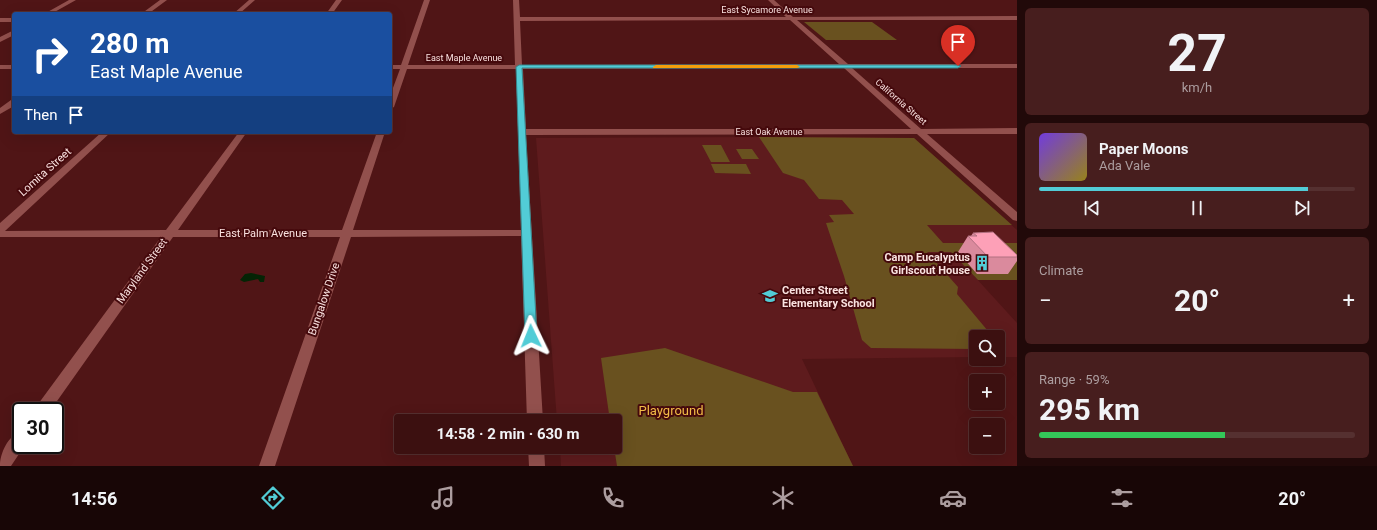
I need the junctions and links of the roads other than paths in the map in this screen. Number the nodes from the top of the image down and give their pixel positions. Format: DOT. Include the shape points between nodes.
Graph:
graph roads {
  1 [pos="73,0"];
  2 [pos="164,0"];
  3 [pos="252,0"];
  4 [pos="339,0"];
  5 [pos="427,0"];
  6 [pos="516,0"];
  7 [pos="771,0"];
  8 [pos="52,12"];
  9 [pos="147,12"];
  10 [pos="238,12"];
  11 [pos="330,12"];
  12 [pos="1017,18"];
  13 [pos="517,19"];
  14 [pos="792,19"];
  15 [pos="0,20"];
  16 [pos="12,20"];
  17 [pos="12,33"];
  18 [pos="0,40"];
  19 [pos="846,66"];
  20 [pos="1017,66"];
  21 [pos="0,67"];
  22 [pos="12,67"];
  23 [pos="392,67"];
  24 [pos="404,67"];
  25 [pos="519,67"];
  26 [pos="392,101"];
  27 [pos="12,103"];
  28 [pos="0,112"];
  29 [pos="919,131"];
  30 [pos="1017,131"];
  31 [pos="522,132"];
  32 [pos="105,134"];
  33 [pos="242,134"];
  34 [pos="380,134"];
  35 [pos="1017,218"];
  36 [pos="0,229"];
  37 [pos="170,233"];
  38 [pos="346,233"];
  39 [pos="527,233"];
  40 [pos="0,234"];
  41 [pos="48,402"];
  42 [pos="535,414"];
  43 [pos="12,451"];
  44 [pos="536,454"];
  45 [pos="1,466"];
  46 [pos="268,466"];
  47 [pos="537,466"];
  1 -- 8 [label="street"];
  2 -- 9 [label="street"];
  3 -- 10 [label="street"];
  4 -- 11 [label="street"];
  5 -- 24 [label="street"];
  6 -- 13 [label="street"];
  7 -- 14 [label="street, California Street"];
  12 -- 14 [label="street, East Sycamore Avenue"];
  13 -- 14 [label="street, East Sycamore Avenue"];
  13 -- 25 [label="street"];
  14 -- 19 [label="street, California Street"];
  15 -- 16 [label="street"];
  17 -- 18 [label="street"];
  19 -- 20 [label="street, East Maple Avenue"];
  19 -- 25 [label="street, East Maple Avenue"];
  19 -- 29 [label="street, California Street"];
  21 -- 22 [label="street"];
  23 -- 24 [label="street, East Maple Avenue"];
  24 -- 25 [label="street, East Maple Avenue"];
  24 -- 26 [label="street"];
  25 -- 31 [label="street"];
  27 -- 28 [label="street"];
  29 -- 30 [label="street, East Oak Avenue"];
  29 -- 31 [label="street, East Oak Avenue"];
  29 -- 35 [label="street, California Street"];
  31 -- 39 [label="street"];
  32 -- 36 [label="street, Lomita Street"];
  33 -- 37 [label="street, Maryland Street"];
  34 -- 38 [label="street, Bungalow Drive"];
  37 -- 38 [label="street, East Palm Avenue"];
  37 -- 40 [label="street, East Palm Avenue"];
  37 -- 41 [label="street, Maryland Street"];
  38 -- 39 [label="street, East Palm Avenue"];
  38 -- 46 [label="street, Bungalow Drive"];
  39 -- 42 [label="street"];
  43 -- 45 [label="street"];
  44 -- 47 [label="street"];
}
